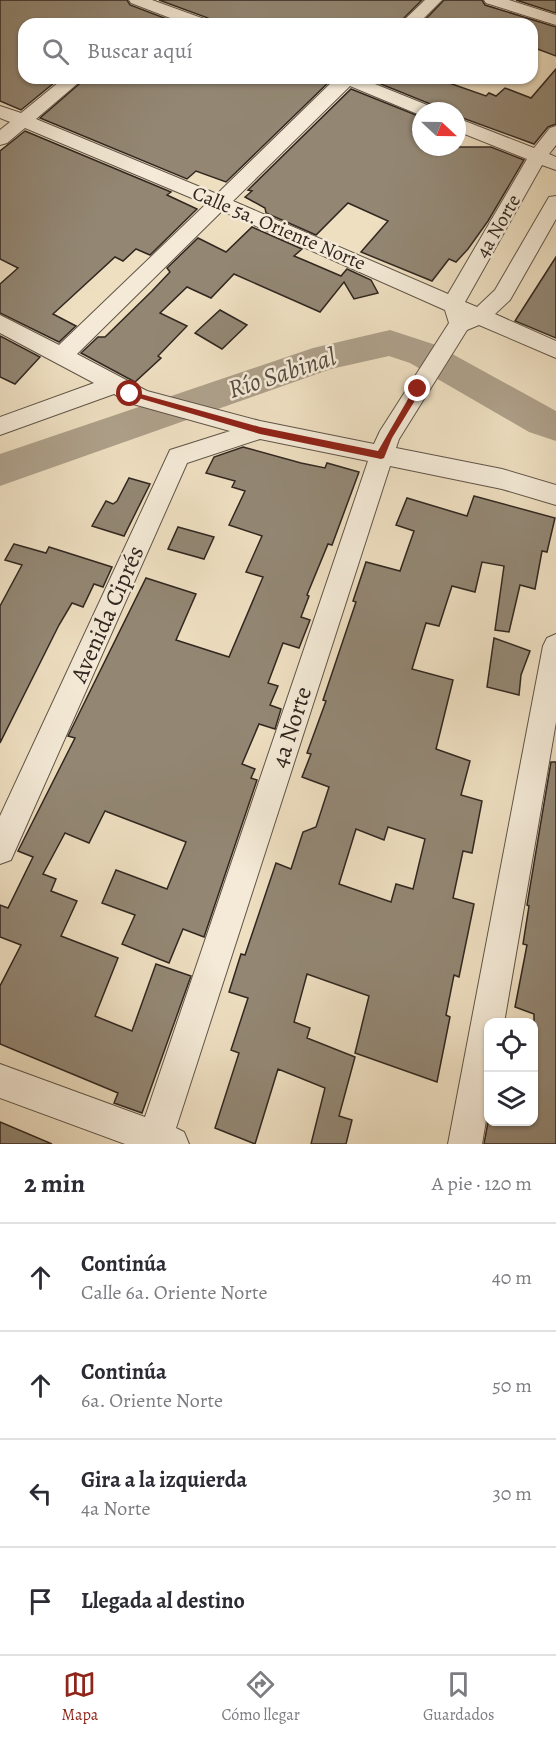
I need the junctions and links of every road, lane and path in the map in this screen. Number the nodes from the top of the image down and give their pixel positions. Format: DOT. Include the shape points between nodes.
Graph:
graph roads {
  1 [pos="136,0"];
  2 [pos="178,0"];
  3 [pos="434,0"];
  4 [pos="492,0"];
  5 [pos="164,10"];
  6 [pos="153,18"];
  7 [pos="185,18"];
  8 [pos="414,18"];
  9 [pos="556,20"];
  10 [pos="68,84"];
  11 [pos="341,84"];
  12 [pos="361,84"];
  13 [pos="412,105"];
  14 [pos="0,111"];
  15 [pos="22,122"];
  16 [pos="466,127"];
  17 [pos="556,132"];
  18 [pos="0,139"];
  19 [pos="547,160"];
  20 [pos="219,202"];
  21 [pos="556,202"];
  22 [pos="481,315"];
  23 [pos="454,322"];
  24 [pos="0,323"];
  25 [pos="556,350"];
  26 [pos="61,356"];
  27 [pos="113,385"];
  28 [pos="0,426"];
  29 [pos="260,430"];
  30 [pos="381,455"];
  31 [pos="556,495"];
  32 [pos="556,646"];
  33 [pos="0,849"];
  34 [pos="0,1081"];
  35 [pos="160,1142"];
  36 [pos="465,1144"];
  1 -- 5 [label="street"];
  2 -- 5 [label="street"];
  3 -- 8 [label="street"];
  4 -- 9 [label="street"];
  5 -- 6 [label="street"];
  5 -- 7 [label="street"];
  10 -- 15 [label="street"];
  11 -- 20 [label="street"];
  12 -- 13 [label="street"];
  14 -- 15 [label="street, Calle 5a. Oriente Norte"];
  15 -- 18 [label="street"];
  15 -- 20 [label="street, Calle 5a. Oriente Norte"];
  16 -- 19 [label="street"];
  17 -- 19 [label="street, 4a Norte"];
  19 -- 23 [label="street, 4a Norte"];
  20 -- 23 [label="street, Calle 5a. Oriente Norte"];
  20 -- 26 [label="street"];
  21 -- 22 [label="street, 4a Norte" via="503,295"];
  22 -- 23 [label="street, 4a Norte"];
  22 -- 25 [label="street"];
  23 -- 30 [label="street, 4a Norte"];
  24 -- 26 [label="street"];
  26 -- 27 [label="street"];
  27 -- 28 [label="street"];
  27 -- 29 [label="street" via="141,398"];
  29 -- 30 [label="street"];
  29 -- 33 [label="street, Avenida Ciprés" via="178,457"];
  30 -- 31 [label="street"];
  30 -- 35 [label="street, 4a Norte"];
  32 -- 36 [label="street"];
  34 -- 35 [label="street"];
}
